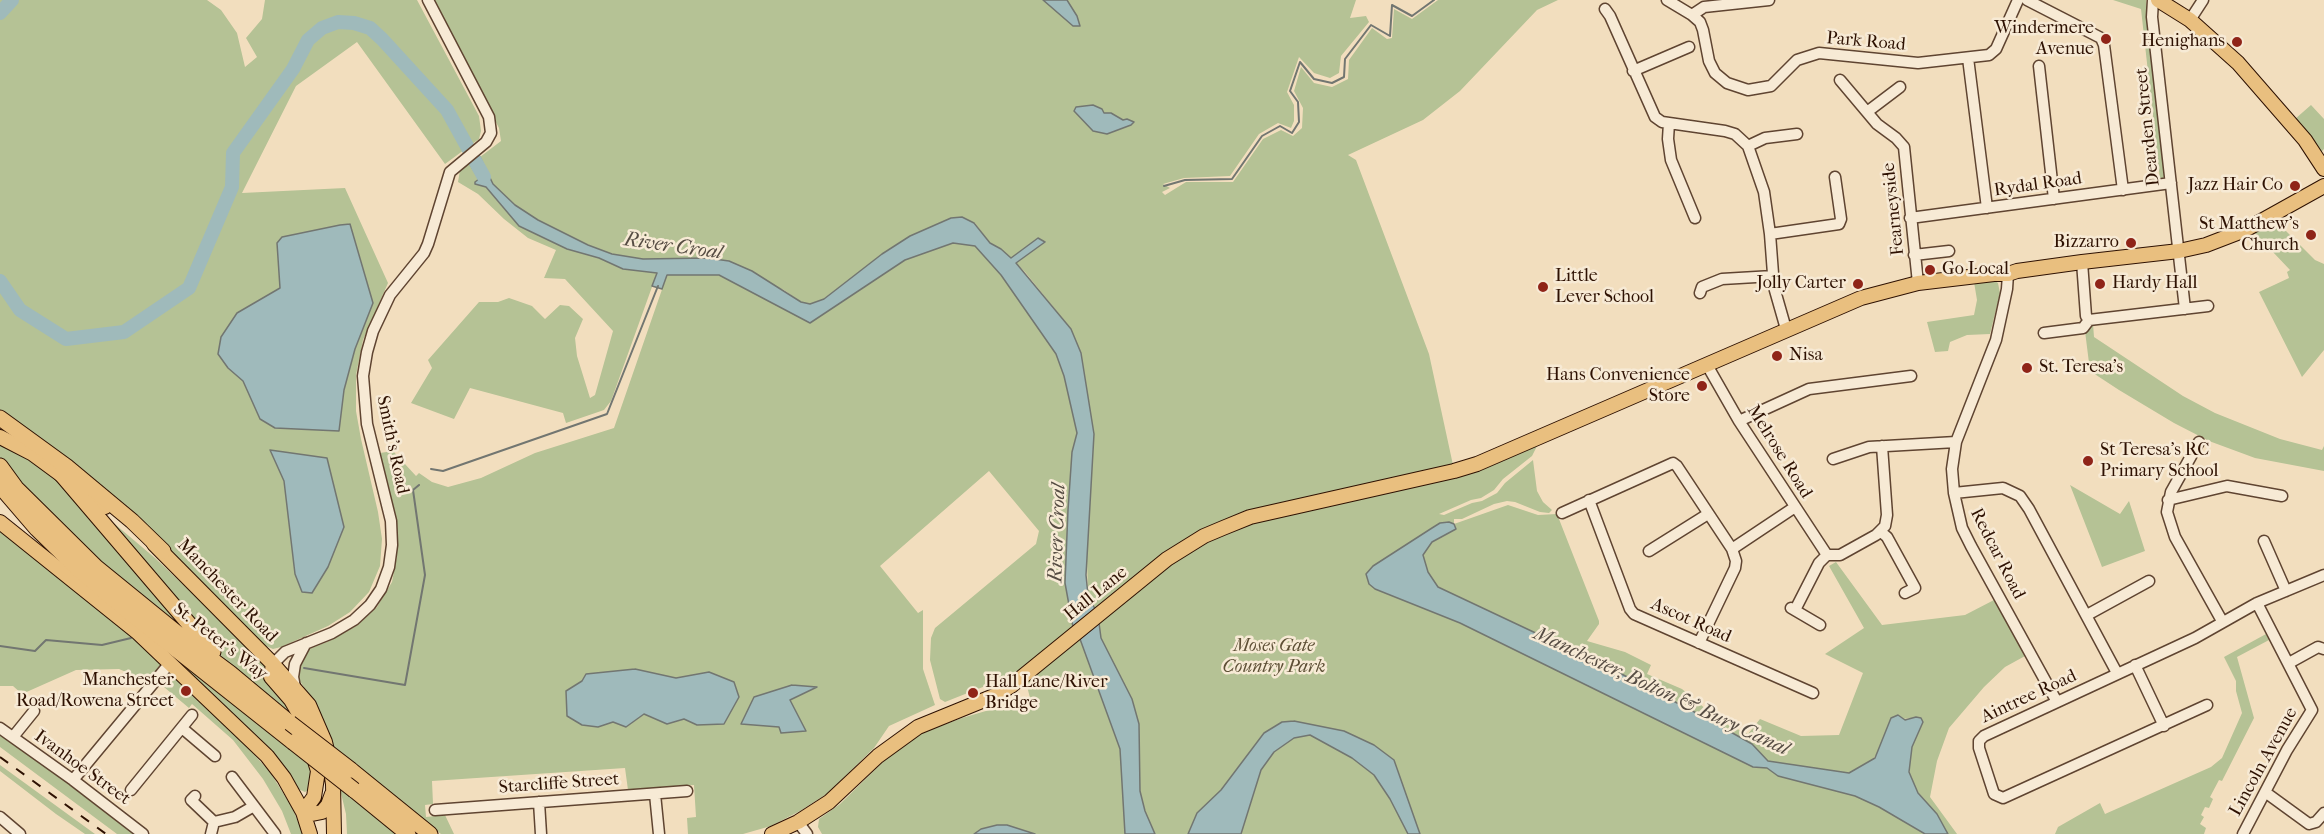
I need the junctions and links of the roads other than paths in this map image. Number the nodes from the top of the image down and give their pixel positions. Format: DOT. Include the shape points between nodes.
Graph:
graph roads {
  1 [pos="428,0"];
  2 [pos="1667,0"];
  3 [pos="1769,0"];
  4 [pos="2018,0"];
  5 [pos="2027,0"];
  6 [pos="2153,0"];
  7 [pos="2158,0"];
  8 [pos="2203,0"];
  9 [pos="1605,9"];
  10 [pos="1692,15"];
  11 [pos="2190,20"];
  12 [pos="1689,47"];
  13 [pos="1968,58"];
  14 [pos="2039,66"];
  15 [pos="1633,71"];
  16 [pos="1846,81"];
  17 [pos="1898,92"];
  18 [pos="1867,112"];
  19 [pos="1669,123"];
  20 [pos="1797,134"];
  21 [pos="1748,146"];
  22 [pos="2324,169"];
  23 [pos="1835,177"];
  24 [pos="2171,183"];
  25 [pos="2324,186"];
  26 [pos="2123,190"];
  27 [pos="2054,199"];
  28 [pos="1987,208"];
  29 [pos="1695,218"];
  30 [pos="1910,218"];
  31 [pos="1770,234"];
  32 [pos="1949,251"];
  33 [pos="2179,251"];
  34 [pos="1914,255"];
  35 [pos="2082,262"];
  36 [pos="2008,274"];
  37 [pos="1773,276"];
  38 [pos="1918,283"];
  39 [pos="1700,292"];
  40 [pos="2208,306"];
  41 [pos="2185,309"];
  42 [pos="2089,320"];
  43 [pos="1786,329"];
  44 [pos="2050,334"];
  45 [pos="1707,365"];
  46 [pos="1911,376"];
  47 [pos="0,418"];
  48 [pos="1739,421"];
  49 [pos="1,437"];
  50 [pos="1956,442"];
  51 [pos="2199,442"];
  52 [pos="1882,447"];
  53 [pos="1833,459"];
  54 [pos="0,466"];
  55 [pos="61,474"];
  56 [pos="0,486"];
  57 [pos="1954,493"];
  58 [pos="0,494"];
  59 [pos="2282,496"];
  60 [pos="1589,500"];
  61 [pos="2168,500"];
  62 [pos="1795,507"];
  63 [pos="1562,513"];
  64 [pos="1708,514"];
  65 [pos="0,522"];
  66 [pos="1881,532"];
  67 [pos="2264,541"];
  68 [pos="1732,549"];
  69 [pos="163,550"];
  70 [pos="1649,551"];
  71 [pos="1827,555"];
  72 [pos="2324,575"];
  73 [pos="2149,581"];
  74 [pos="2286,591"];
  75 [pos="1905,593"];
  76 [pos="2257,603"];
  77 [pos="2087,615"];
  78 [pos="2223,621"];
  79 [pos="1820,625"];
  80 [pos="137,632"];
  81 [pos="1699,643"];
  82 [pos="306,644"];
  83 [pos="2324,649"];
  84 [pos="261,652"];
  85 [pos="285,652"];
  86 [pos="171,663"];
  87 [pos="2289,663"];
  88 [pos="273,664"];
  89 [pos="2135,665"];
  90 [pos="230,673"];
  91 [pos="2117,673"];
  92 [pos="295,687"];
  93 [pos="1813,693"];
  94 [pos="2057,702"];
  95 [pos="2207,705"];
  96 [pos="35,708"];
  97 [pos="192,715"];
  98 [pos="2164,726"];
  99 [pos="0,728"];
  100 [pos="182,728"];
  101 [pos="13,737"];
  102 [pos="215,756"];
  103 [pos="232,777"];
  104 [pos="73,780"];
  105 [pos="334,789"];
  106 [pos="131,790"];
  107 [pos="687,791"];
  108 [pos="2265,792"];
  109 [pos="655,794"];
  110 [pos="195,796"];
  111 [pos="539,802"];
  112 [pos="254,806"];
  113 [pos="333,807"];
  114 [pos="435,810"];
  115 [pos="303,812"];
  116 [pos="2324,813"];
  117 [pos="0,817"];
  118 [pos="214,822"];
  119 [pos="798,822"];
  120 [pos="20,834"];
  121 [pos="143,834"];
  122 [pos="211,834"];
  123 [pos="275,834"];
  124 [pos="310,834"];
  125 [pos="334,834"];
  126 [pos="340,834"];
  127 [pos="408,834"];
  128 [pos="430,834"];
  129 [pos="541,834"];
  130 [pos="659,834"];
  131 [pos="772,834"];
  132 [pos="807,834"];
  133 [pos="2243,834"];
  1 -- 82 [label="street, Smith's Road" via="489,117 492,130 486,142 448,177 429,244 390,295 367,352 364,399 391,521 389,567 381,589 354,620"];
  2 -- 10 [label="street"];
  3 -- 10 [label="street" via="1704,7"];
  4 -- 13 [label="street, Park Road" via="1993,52"];
  5 -- 26 [label="street" via="2101,38"];
  6 -- 24 [label="street, Dearden Street"];
  7 -- 11 [label="main road"];
  8 -- 11 [label="street"];
  9 -- 15 [label="street"];
  10 -- 13 [label="street, Park Road" via="1703,30 1711,68 1727,83 1741,89 1772,86 1797,60 1819,53 1917,63"];
  11 -- 22 [label="main road" via="2253,79"];
  12 -- 15 [label="street" via="1672,51"];
  13 -- 28 [label="street"];
  14 -- 27 [label="street"];
  15 -- 19 [label="street" via="1655,117"];
  16 -- 18 [label="street, Fearneyside"];
  17 -- 18 [label="street"];
  18 -- 30 [label="street, Fearneyside" via="1904,147"];
  19 -- 21 [label="street" via="1725,131"];
  19 -- 29 [label="street" via="1671,160"];
  20 -- 21 [label="street" via="1765,138"];
  21 -- 31 [label="street" via="1761,182"];
  23 -- 31 [label="street" via="1839,224"];
  24 -- 26 [label="street, Rydal Road"];
  24 -- 33 [label="street, Dearden Street"];
  25 -- 33 [label="main road, Hall Lane" via="2230,237"];
  26 -- 27 [label="street, Rydal Road"];
  27 -- 28 [label="street, Rydal Road"];
  28 -- 30 [label="street, Rydal Road"];
  30 -- 34 [label="street, Fearneyside"];
  31 -- 37 [label="street"];
  32 -- 34 [label="street"];
  33 -- 35 [label="main road, Hall Lane"];
  33 -- 41 [label="street, Dearden Street"];
  34 -- 38 [label="street, Fearneyside"];
  35 -- 36 [label="main road, Hall Lane"];
  35 -- 42 [label="street"];
  36 -- 38 [label="main road, Hall Lane"];
  36 -- 50 [label="street, Redcar Road" via="1991,357"];
  37 -- 39 [label="street" via="1722,279 1702,287"];
  37 -- 43 [label="street"];
  38 -- 43 [label="main road, Hall Lane" via="1861,297"];
  40 -- 41 [label="street"];
  41 -- 42 [label="street"];
  42 -- 44 [label="street" via="2083,328"];
  43 -- 45 [label="main road, Hall Lane"];
  45 -- 48 [label="street, Melrose Road"];
  45 -- 119 [label="main road, Hall Lane" via="1500,456 1454,471 1250,518 1204,536 1167,559 1026,675 994,696 918,727 878,756 835,797"];
  46 -- 48 [label="street" via="1809,389"];
  47 -- 69 [label="highway" via="66,466"];
  48 -- 62 [label="street, Melrose Road"];
  49 -- 55 [label="main road, Manchester Road"];
  50 -- 52 [label="street"];
  50 -- 57 [label="street, Redcar Road"];
  51 -- 61 [label="street"];
  52 -- 53 [label="street" via="1869,447"];
  52 -- 66 [label="street" via="1887,515"];
  54 -- 90 [label="highway, St. Peter's Way" via="16,488 96,567"];
  55 -- 69 [label="main road, Manchester Road"];
  55 -- 90 [label="highway"];
  56 -- 127 [label="highway, St. Peter's Way, bridge" via="37,529 124,608"];
  57 -- 77 [label="street" via="2003,488 2020,496"];
  57 -- 94 [label="street, Redcar Road" via="1962,528"];
  58 -- 80 [label="highway" via="46,549"];
  59 -- 61 [label="street" via="2228,486"];
  60 -- 63 [label="street"];
  60 -- 64 [label="street" via="1673,463"];
  60 -- 81 [label="street, Ascot Road" via="1632,611"];
  61 -- 78 [label="street" via="2167,512 2175,537"];
  62 -- 68 [label="street"];
  62 -- 71 [label="street, Melrose Road"];
  64 -- 68 [label="street"];
  64 -- 70 [label="street"];
  65 -- 80 [label="main road"];
  66 -- 71 [label="street" via="1840,555"];
  66 -- 75 [label="street" via="1915,588"];
  67 -- 74 [label="street"];
  68 -- 81 [label="street" via="1735,568"];
  69 -- 84 [label="main road, Manchester Road"];
  71 -- 79 [label="street" via="1819,562 1793,609"];
  72 -- 74 [label="street, Aintree Road"];
  73 -- 77 [label="street"];
  74 -- 76 [label="street, Aintree Road"];
  76 -- 78 [label="street, Aintree Road"];
  76 -- 87 [label="street, Lincoln Avenue"];
  77 -- 91 [label="street"];
  78 -- 89 [label="street, Aintree Road"];
  80 -- 86 [label="main road"];
  81 -- 93 [label="street, Ascot Road"];
  82 -- 85 [label="street, Smith's Road"];
  82 -- 92 [label="street" via="295,664"];
  83 -- 87 [label="street" via="2318,647"];
  84 -- 85 [label="street, Smith's Road"];
  84 -- 88 [label="main road, Manchester Road"];
  85 -- 88 [label="street, Smith's Road"];
  86 -- 104 [label="street"];
  86 -- 115 [label="main road" via="267,756"];
  87 -- 108 [label="street, Lincoln Avenue" via="2313,705"];
  88 -- 92 [label="main road, Manchester Road"];
  88 -- 115 [label="main road" via="271,677 302,719 318,771 314,797"];
  89 -- 91 [label="street, Aintree Road"];
  89 -- 98 [label="street"];
  90 -- 128 [label="highway, St. Peter's Way, bridge"];
  91 -- 94 [label="street, Aintree Road"];
  92 -- 105 [label="main road, Manchester Road" via="309,705 325,742"];
  94 -- 98 [label="street, Aintree Road" via="1980,738 1979,748 1996,797 2007,797"];
  95 -- 98 [label="street, Aintree Road"];
  96 -- 101 [label="street"];
  97 -- 100 [label="street"];
  99 -- 101 [label="street, Ivanhoe Street"];
  100 -- 102 [label="street"];
  100 -- 106 [label="street"];
  101 -- 104 [label="street, Ivanhoe Street"];
  103 -- 112 [label="street"];
  104 -- 121 [label="street, Ivanhoe Street"];
  105 -- 113 [label="main road, Manchester Road"];
  105 -- 115 [label="main road" via="325,809 318,813"];
  107 -- 109 [label="street, Starcliffe Street"];
  108 -- 116 [label="street" via="2309,824"];
  108 -- 133 [label="street, Lincoln Avenue"];
  109 -- 111 [label="street, Starcliffe Street"];
  109 -- 130 [label="street"];
  110 -- 118 [label="street" via="191,800"];
  111 -- 114 [label="street, Starcliffe Street"];
  111 -- 129 [label="street"];
  112 -- 118 [label="street" via="235,817"];
  112 -- 123 [label="street" via="265,826"];
  113 -- 125 [label="main road, Manchester Road"];
  113 -- 126 [label="main road"];
  115 -- 124 [label="main road"];
  117 -- 120 [label="street"];
  118 -- 122 [label="street"];
  119 -- 131 [label="main road, Hall Lane"];
  119 -- 132 [label="street"];
}
